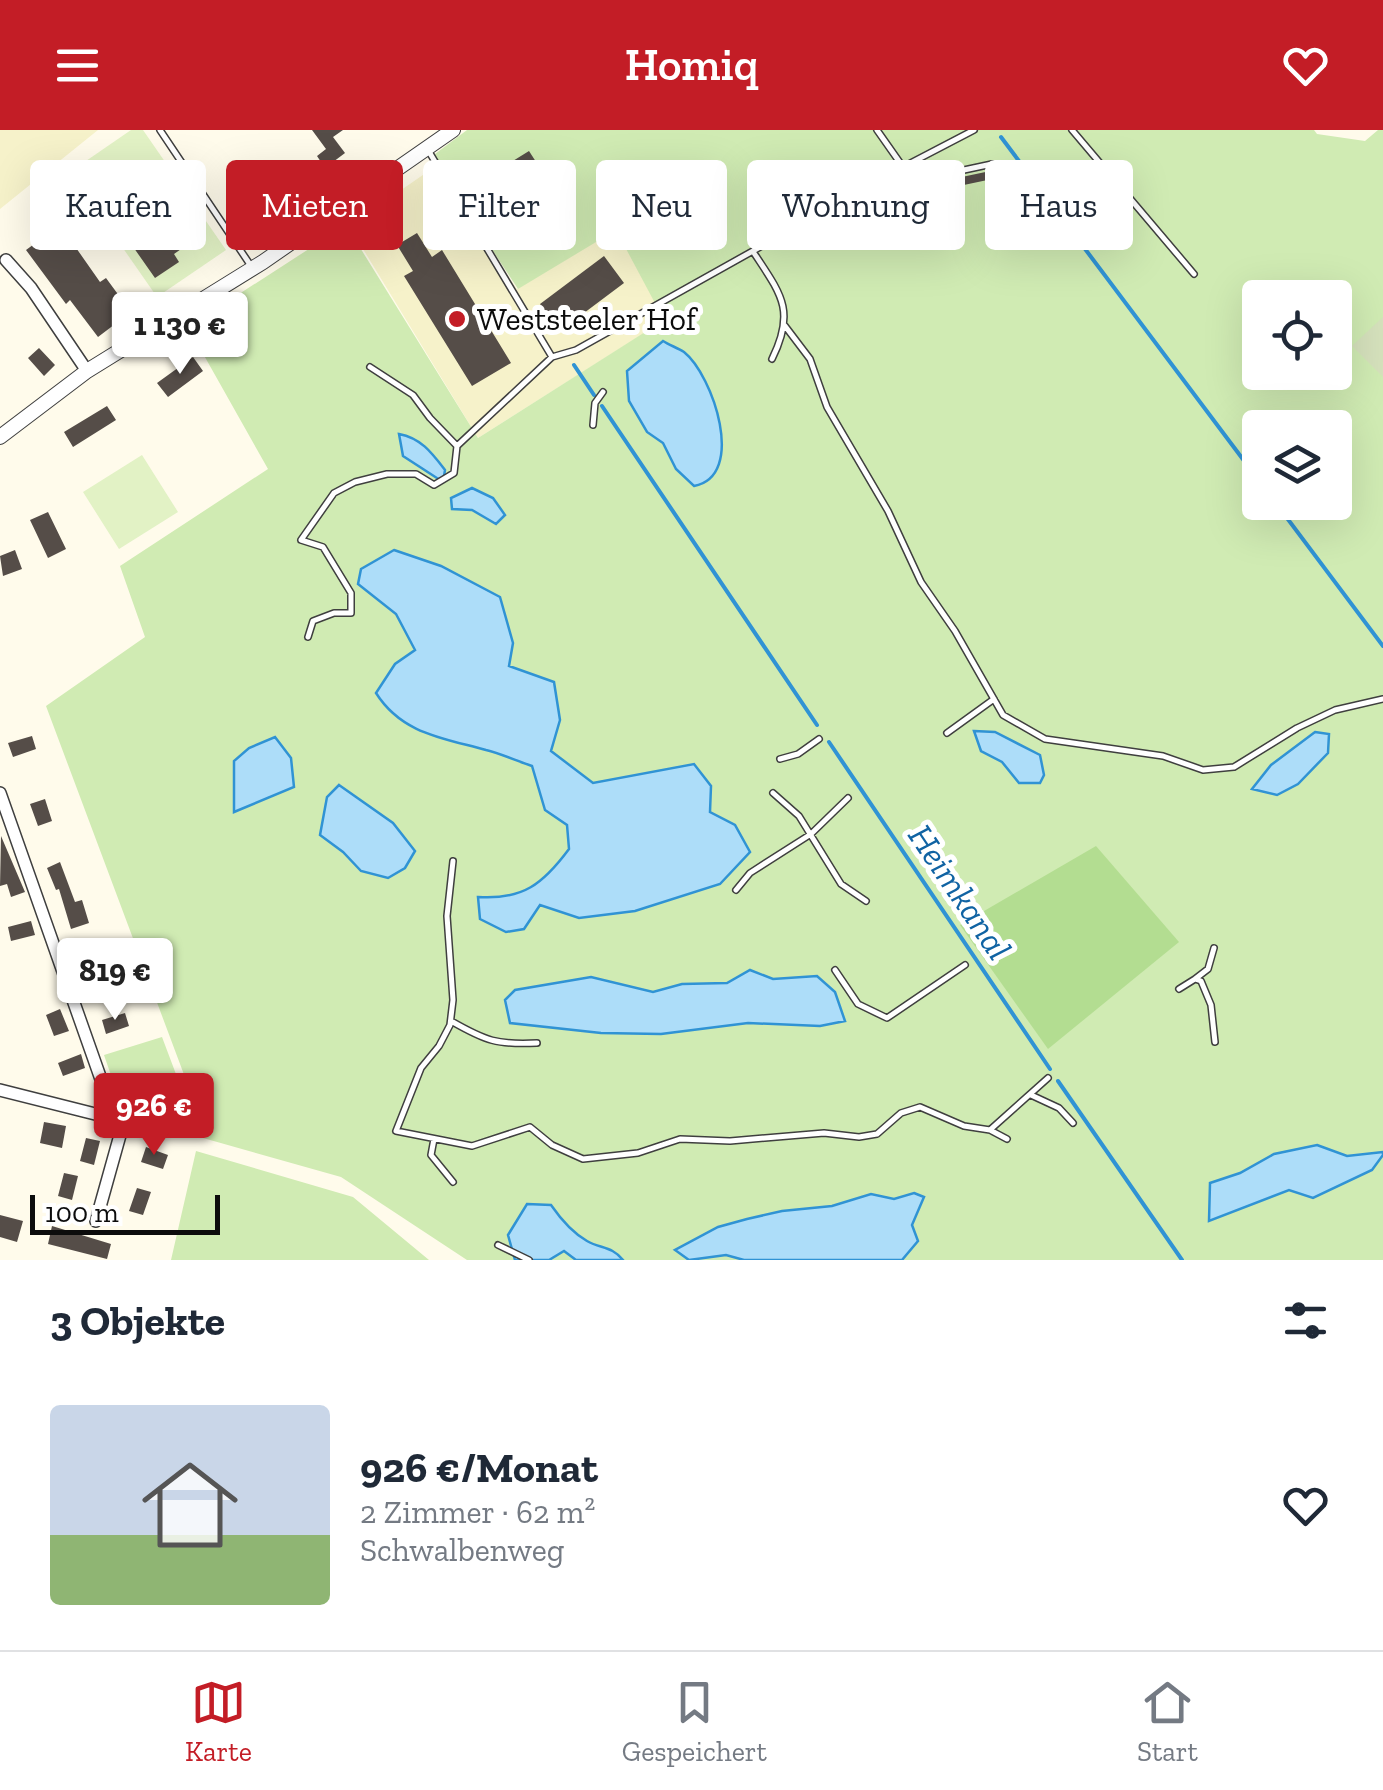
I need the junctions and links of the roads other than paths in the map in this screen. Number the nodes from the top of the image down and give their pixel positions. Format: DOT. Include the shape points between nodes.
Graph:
graph roads {
  1 [pos="160,130"];
  2 [pos="452,130"];
  3 [pos="876,130"];
  4 [pos="974,130"];
  5 [pos="1072,130"];
  6 [pos="428,150"];
  7 [pos="899,160"];
  8 [pos="917,160"];
  9 [pos="759,250"];
  10 [pos="754,253"];
  11 [pos="6,260"];
  12 [pos="253,268"];
  13 [pos="1194,274"];
  14 [pos="785,326"];
  15 [pos="552,357"];
  16 [pos="772,358"];
  17 [pos="370,367"];
  18 [pos="87,371"];
  19 [pos="603,392"];
  20 [pos="592,425"];
  21 [pos="0,437"];
  22 [pos="457,446"];
  23 [pos="308,637"];
  24 [pos="994,698"];
  25 [pos="1383,699"];
  26 [pos="947,733"];
  27 [pos="819,740"];
  28 [pos="780,760"];
  29 [pos="773,792"];
  30 [pos="0,794"];
  31 [pos="848,798"];
  32 [pos="810,835"];
  33 [pos="453,860"];
  34 [pos="736,890"];
  35 [pos="866,901"];
  36 [pos="1214,948"];
  37 [pos="965,965"];
  38 [pos="835,970"];
  39 [pos="1195,978"];
  40 [pos="1178,989"];
  41 [pos="450,1021"];
  42 [pos="1215,1042"];
  43 [pos="538,1044"];
  44 [pos="1048,1078"];
  45 [pos="0,1090"];
  46 [pos="1031,1095"];
  47 [pos="115,1119"];
  48 [pos="1074,1123"];
  49 [pos="990,1130"];
  50 [pos="434,1139"];
  51 [pos="1007,1139"];
  52 [pos="453,1182"];
  53 [pos="96,1221"];
  54 [pos="498,1245"];
  55 [pos="528,1260"];
  1 -- 12 [label="lane"];
  2 -- 6 [label="street"];
  3 -- 7 [label="lane"];
  4 -- 8 [label="lane"];
  5 -- 13 [label="lane"];
  6 -- 12 [label="street"];
  6 -- 15 [label="lane"];
  9 -- 10 [label="lane"];
  10 -- 14 [label="lane" via="776,286"];
  10 -- 15 [label="lane"];
  11 -- 18 [label="street"];
  12 -- 18 [label="street"];
  14 -- 16 [label="lane"];
  14 -- 24 [label="lane" via="810,359 827,407 921,582"];
  15 -- 22 [label="lane"];
  17 -- 22 [label="lane" via="413,395"];
  18 -- 21 [label="street"];
  19 -- 20 [label="lane" via="594,403"];
  22 -- 23 [label="lane" via="454,473 434,485 416,474 387,474 334,493 301,540 324,547 351,594 352,613 313,621"];
  24 -- 25 [label="lane" via="1003,714 1046,739 1163,756 1203,770 1234,767 1335,710"];
  24 -- 26 [label="lane"];
  27 -- 28 [label="lane"];
  29 -- 32 [label="lane"];
  30 -- 47 [label="street"];
  31 -- 32 [label="lane"];
  32 -- 34 [label="lane" via="750,873"];
  32 -- 35 [label="lane" via="842,884"];
  33 -- 41 [label="lane"];
  36 -- 39 [label="lane" via="1208,969"];
  37 -- 38 [label="lane" via="887,1018 858,1004"];
  39 -- 40 [label="lane"];
  39 -- 42 [label="lane" via="1211,1004"];
  41 -- 43 [label="lane" via="502,1045"];
  41 -- 50 [label="lane" via="421,1068 396,1131"];
  44 -- 46 [label="lane"];
  45 -- 47 [label="street"];
  46 -- 48 [label="lane"];
  46 -- 49 [label="lane"];
  47 -- 53 [label="street" via="122,1128"];
  49 -- 50 [label="lane" via="920,1107 901,1113 878,1134 859,1137 824,1132 680,1139 582,1160 530,1127 472,1146"];
  49 -- 51 [label="lane"];
  50 -- 52 [label="lane" via="431,1155"];
  54 -- 55 [label="lane"];
}
